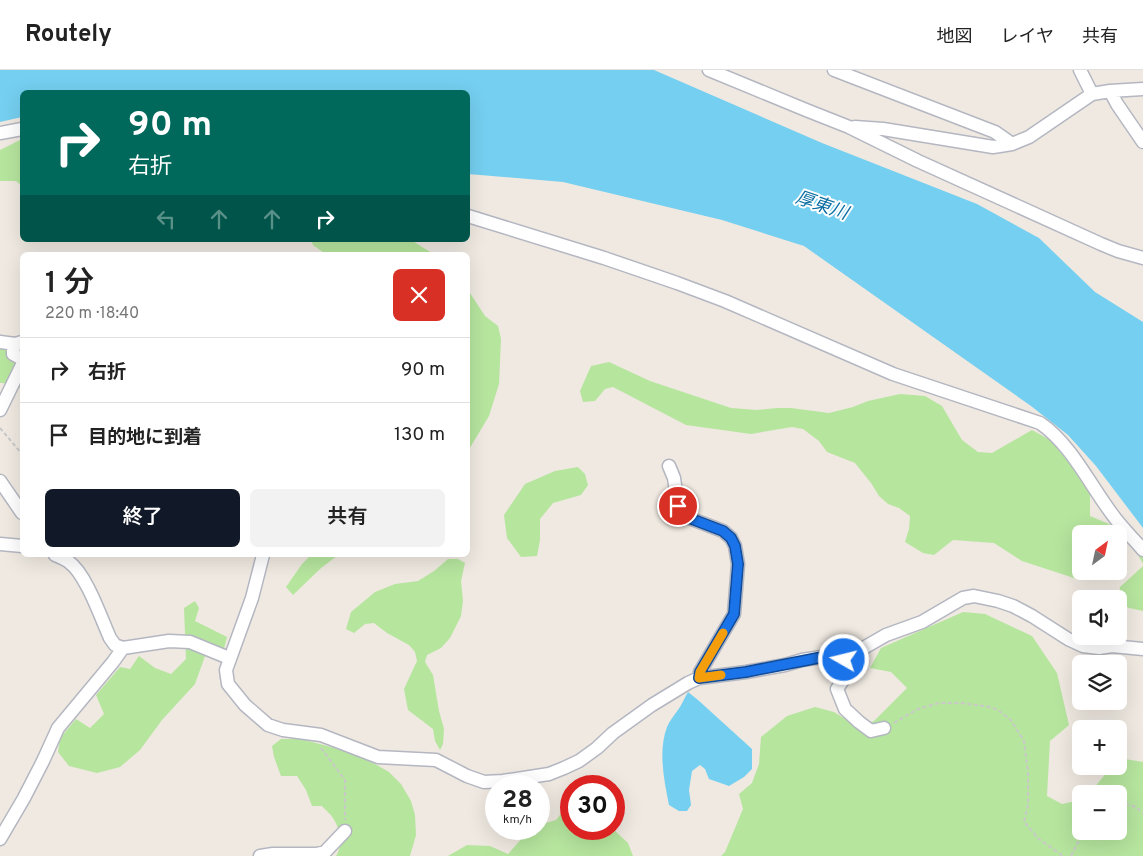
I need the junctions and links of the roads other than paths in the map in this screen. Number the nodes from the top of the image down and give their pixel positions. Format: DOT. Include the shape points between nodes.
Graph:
graph roads {
  1 [pos="709,70"];
  2 [pos="834,70"];
  3 [pos="1080,70"];
  4 [pos="1143,89"];
  5 [pos="1110,91"];
  6 [pos="1092,94"];
  7 [pos="849,127"];
  8 [pos="20,129"];
  9 [pos="0,133"];
  10 [pos="1143,142"];
  11 [pos="1012,144"];
  12 [pos="470,217"];
  13 [pos="1143,258"];
  14 [pos="0,342"];
  15 [pos="19,343"];
  16 [pos="20,358"];
  17 [pos="20,369"];
  18 [pos="0,410"];
  19 [pos="669,466"];
  20 [pos="0,481"];
  21 [pos="20,510"];
  22 [pos="0,544"];
  23 [pos="20,546"];
  24 [pos="1143,550"];
  25 [pos="60,557"];
  26 [pos="262,557"];
  27 [pos="123,648"];
  28 [pos="1143,648"];
  29 [pos="842,656"];
  30 [pos="229,658"];
  31 [pos="699,678"];
  32 [pos="884,728"];
  33 [pos="345,831"];
  34 [pos="0,839"];
  35 [pos="260,856"];
  1 -- 7 [label="street"];
  2 -- 11 [label="street" via="995,132"];
  3 -- 6 [label="street"];
  4 -- 5 [label="street"];
  5 -- 6 [label="street"];
  5 -- 10 [label="street"];
  6 -- 11 [label="street" via="1028,137"];
  7 -- 11 [label="street" via="883,129 993,147"];
  7 -- 13 [label="street" via="1093,240"];
  8 -- 9 [label="street"];
  12 -- 24 [label="street" via="677,283 893,374 1040,423 1077,462 1112,514"];
  14 -- 15 [label="street"];
  15 -- 16 [label="street" via="12,350"];
  17 -- 18 [label="street"];
  19 -- 31 [label="street" via="682,513 723,531 731,538 738,564 734,614"];
  20 -- 21 [label="street"];
  22 -- 23 [label="street"];
  25 -- 27 [label="street" via="78,570 110,638"];
  26 -- 30 [label="street" via="252,598"];
  27 -- 30 [label="street" via="169,641 190,642"];
  27 -- 34 [label="street" via="58,728"];
  28 -- 29 [label="street" via="1083,646 1013,606 974,596 963,598 922,622"];
  29 -- 31 [label="street"];
  29 -- 32 [label="street" via="852,668 837,690 845,709 871,731"];
  30 -- 31 [label="street" via="226,670 228,684 268,725 321,735 378,757 436,760 484,782 549,774 579,761 652,705"];
  33 -- 35 [label="street" via="325,852"];
}
